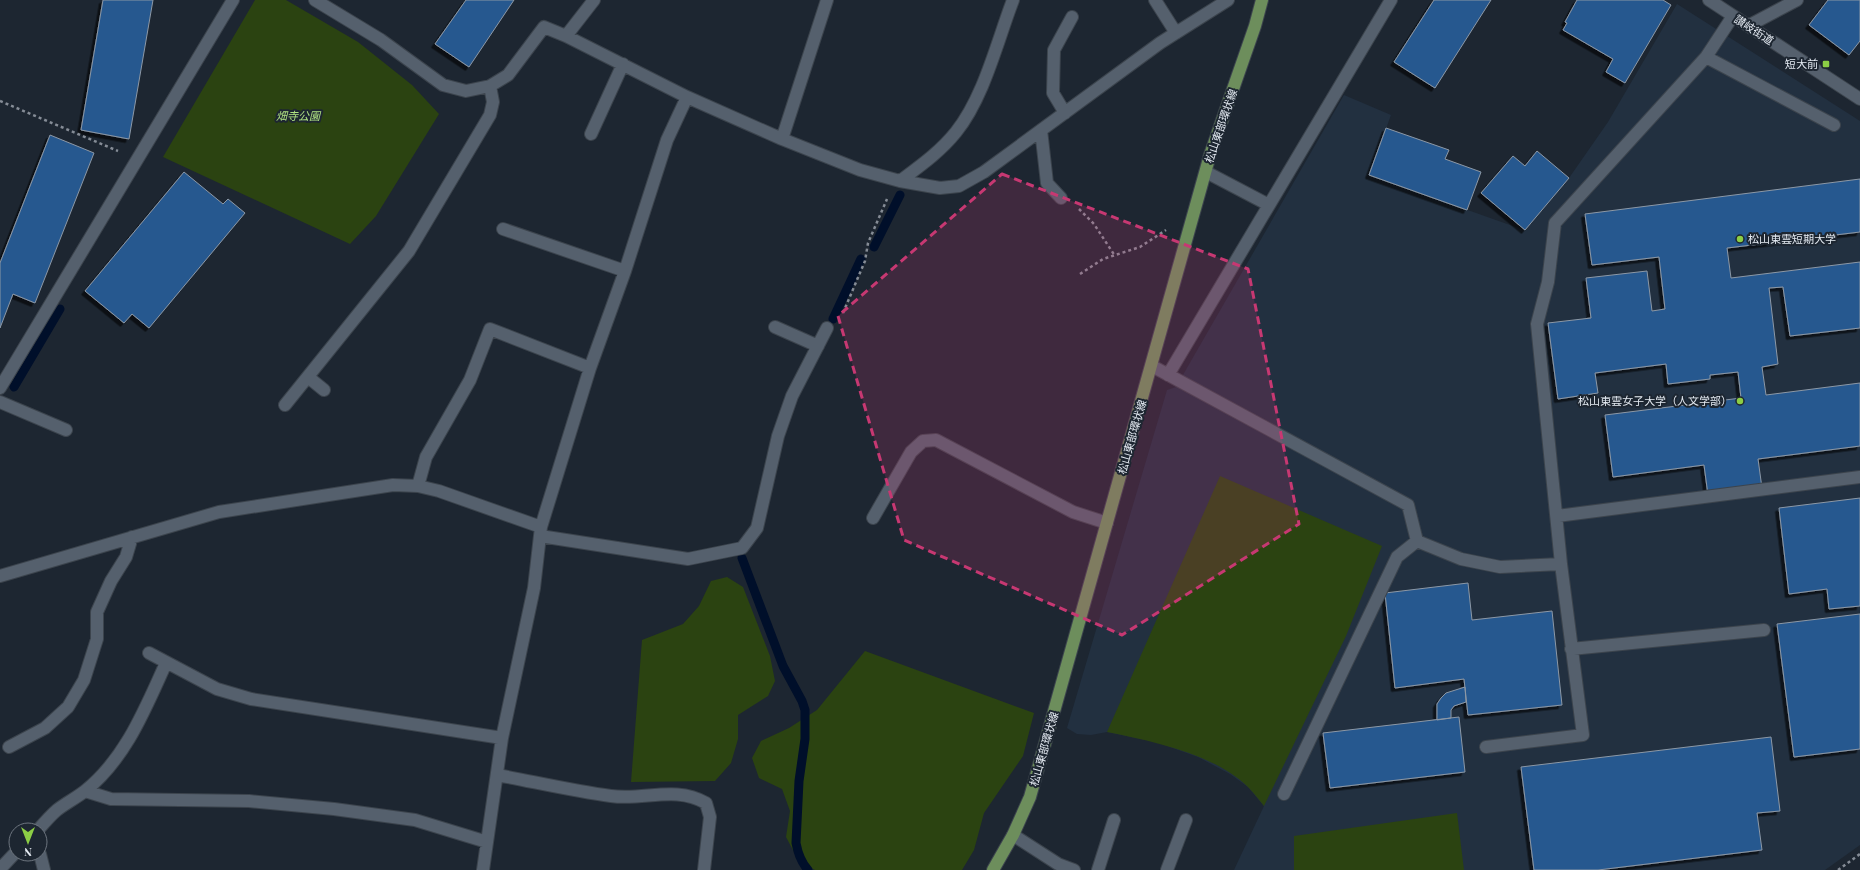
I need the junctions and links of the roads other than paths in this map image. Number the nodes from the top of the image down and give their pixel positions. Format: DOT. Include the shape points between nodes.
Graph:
graph roads {
  1 [pos="233,0"];
  2 [pos="315,0"];
  3 [pos="594,0"];
  4 [pos="828,0"];
  5 [pos="1013,0"];
  6 [pos="1155,0"];
  7 [pos="1228,0"];
  8 [pos="1262,0"];
  9 [pos="1390,0"];
  10 [pos="1709,0"];
  11 [pos="1797,0"];
  12 [pos="1734,16"];
  13 [pos="1072,17"];
  14 [pos="1748,26"];
  15 [pos="1176,33"];
  16 [pos="566,36"];
  17 [pos="1706,57"];
  18 [pos="622,64"];
  19 [pos="490,86"];
  20 [pos="687,97"];
  21 [pos="1860,99"];
  22 [pos="1065,112"];
  23 [pos="1834,125"];
  24 [pos="1041,130"];
  25 [pos="591,134"];
  26 [pos="782,139"];
  27 [pos="1206,172"];
  28 [pos="900,181"];
  29 [pos="1061,198"];
  30 [pos="1269,205"];
  31 [pos="503,229"];
  32 [pos="625,271"];
  33 [pos="775,327"];
  34 [pos="827,328"];
  35 [pos="818,346"];
  36 [pos="1152,366"];
  37 [pos="590,368"];
  38 [pos="1168,375"];
  39 [pos="308,377"];
  40 [pos="0,388"];
  41 [pos="324,390"];
  42 [pos="0,402"];
  43 [pos="285,405"];
  44 [pos="66,430"];
  45 [pos="1860,477"];
  46 [pos="418,486"];
  47 [pos="1557,516"];
  48 [pos="874,518"];
  49 [pos="1107,523"];
  50 [pos="541,532"];
  51 [pos="132,537"];
  52 [pos="1417,541"];
  53 [pos="1561,564"];
  54 [pos="0,576"];
  55 [pos="1764,630"];
  56 [pos="1571,649"];
  57 [pos="149,653"];
  58 [pos="166,663"];
  59 [pos="502,738"];
  60 [pos="9,747"];
  61 [pos="1486,747"];
  62 [pos="497,775"];
  63 [pos="85,791"];
  64 [pos="1284,794"];
  65 [pos="1114,820"];
  66 [pos="1186,820"];
  67 [pos="46,822"];
  68 [pos="1013,835"];
  69 [pos="487,842"];
  70 [pos="8,860"];
  71 [pos="0,869"];
  72 [pos="483,870"];
  73 [pos="704,870"];
  74 [pos="993,870"];
  75 [pos="1074,870"];
  76 [pos="1098,870"];
  77 [pos="1167,870"];
  1 -- 40 [label="street"];
  2 -- 19 [label="street" via="381,40 443,85 466,91"];
  3 -- 16 [label="street"];
  4 -- 26 [label="street"];
  5 -- 28 [label="street" via="976,100 956,132 934,156"];
  6 -- 15 [label="street"];
  7 -- 15 [label="street"];
  8 -- 27 [label="main road, 松山東部環状線" via="1256,26"];
  9 -- 30 [label="street"];
  10 -- 12 [label="street, 讃岐街道"];
  11 -- 14 [label="street"];
  12 -- 14 [label="street, 讃岐街道"];
  12 -- 17 [label="street"];
  13 -- 22 [label="street" via="1054,50 1053,93"];
  14 -- 21 [label="street, 讃岐街道"];
  15 -- 22 [label="street"];
  16 -- 18 [label="street"];
  16 -- 19 [label="street" via="544,26 508,75"];
  17 -- 23 [label="street"];
  17 -- 47 [label="street" via="1555,223 1548,282 1537,324"];
  18 -- 20 [label="street"];
  18 -- 25 [label="street"];
  19 -- 39 [label="street" via="494,102 490,115 409,251"];
  20 -- 26 [label="street"];
  20 -- 32 [label="street" via="666,140"];
  22 -- 24 [label="street"];
  24 -- 28 [label="street" via="984,172 959,186 940,188"];
  24 -- 29 [label="street" via="1047,183"];
  26 -- 28 [label="street" via="860,170"];
  27 -- 30 [label="street"];
  27 -- 36 [label="main road, 松山東部環状線"];
  30 -- 38 [label="street"];
  31 -- 32 [label="street"];
  32 -- 37 [label="street"];
  33 -- 35 [label="street"];
  34 -- 35 [label="street"];
  35 -- 50 [label="street" via="792,396 778,436 757,528 742,548 688,559"];
  36 -- 38 [label="street"];
  36 -- 49 [label="main road, 松山東部環状線"];
  37 -- 46 [label="street" via="490,329 470,380 426,457"];
  37 -- 50 [label="street"];
  38 -- 52 [label="street" via="1408,505"];
  39 -- 41 [label="street"];
  39 -- 43 [label="street"];
  42 -- 44 [label="street"];
  45 -- 47 [label="street"];
  46 -- 50 [label="street" via="439,490"];
  46 -- 51 [label="street" via="393,485 219,512"];
  47 -- 53 [label="street"];
  48 -- 49 [label="street" via="911,452 923,441 936,440 1073,512"];
  49 -- 68 [label="main road, 松山東部環状線" via="1030,798"];
  50 -- 59 [label="street" via="534,588"];
  51 -- 54 [label="street"];
  51 -- 60 [label="street" via="126,557 97,612 96,639 84,680 68,707 45,728"];
  52 -- 53 [label="street" via="1461,559 1500,567"];
  52 -- 64 [label="street" via="1397,557"];
  53 -- 56 [label="street"];
  55 -- 56 [label="street"];
  56 -- 61 [label="street" via="1583,735"];
  57 -- 58 [label="street"];
  58 -- 59 [label="street" via="217,689 251,699"];
  58 -- 63 [label="street" via="140,722 127,744 103,774"];
  59 -- 62 [label="street"];
  62 -- 69 [label="street"];
  62 -- 73 [label="street" via="613,796 680,794 696,797 706,803 710,817"];
  63 -- 67 [label="street" via="57,810"];
  63 -- 69 [label="street" via="111,799 249,801 334,809 415,820"];
  65 -- 76 [label="street"];
  66 -- 77 [label="street"];
  68 -- 74 [label="main road, 松山東部環状線"];
  68 -- 75 [label="street" via="1058,864"];
  69 -- 72 [label="street"];
  70 -- 71 [label="street"];
}
